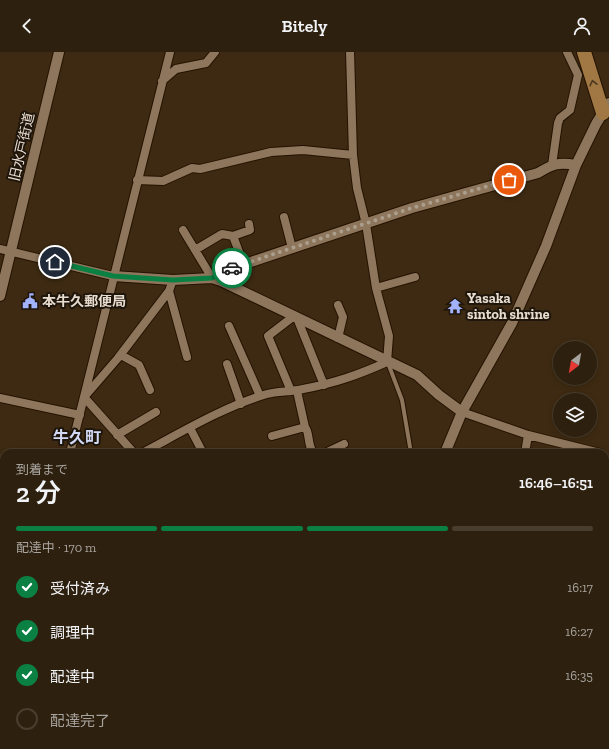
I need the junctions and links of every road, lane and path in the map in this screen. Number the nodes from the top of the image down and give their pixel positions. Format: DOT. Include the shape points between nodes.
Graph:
graph roads {
  1 [pos="59,52"];
  2 [pos="170,52"];
  3 [pos="215,52"];
  4 [pos="350,52"];
  5 [pos="567,52"];
  6 [pos="584,52"];
  7 [pos="162,81"];
  8 [pos="606,108"];
  9 [pos="352,155"];
  10 [pos="552,165"];
  11 [pos="576,165"];
  12 [pos="137,180"];
  13 [pos="284,217"];
  14 [pos="249,224"];
  15 [pos="366,224"];
  16 [pos="184,230"];
  17 [pos="233,236"];
  18 [pos="0,248"];
  19 [pos="292,248"];
  20 [pos="195,250"];
  21 [pos="11,251"];
  22 [pos="244,264"];
  23 [pos="113,276"];
  24 [pos="415,277"];
  25 [pos="212,278"];
  26 [pos="173,280"];
  27 [pos="376,288"];
  28 [pos="169,291"];
  29 [pos="0,296"];
  30 [pos="338,305"];
  31 [pos="296,317"];
  32 [pos="229,326"];
  33 [pos="338,338"];
  34 [pos="121,355"];
  35 [pos="187,357"];
  36 [pos="387,362"];
  37 [pos="226,364"];
  38 [pos="324,385"];
  39 [pos="150,390"];
  40 [pos="294,391"];
  41 [pos="260,396"];
  42 [pos="84,397"];
  43 [pos="0,398"];
  44 [pos="241,404"];
  45 [pos="156,412"];
  46 [pos="462,412"];
  47 [pos="80,415"];
  48 [pos="305,427"];
  49 [pos="190,428"];
  50 [pos="117,435"];
  51 [pos="528,435"];
  52 [pos="272,436"];
  53 [pos="344,444"];
  54 [pos="71,449"];
  55 [pos="130,449"];
  56 [pos="150,449"];
  57 [pos="201,449"];
  58 [pos="310,449"];
  59 [pos="333,449"];
  60 [pos="410,449"];
  61 [pos="447,449"];
  62 [pos="526,449"];
  63 [pos="584,449"];
  1 -- 21 [label="street, 旧水戸街道"];
  2 -- 7 [label="street"];
  3 -- 7 [label="street" via="206,63 176,69"];
  4 -- 9 [label="street"];
  5 -- 10 [label="street" via="578,75 570,110 558,123"];
  8 -- 6 [label="highway, one-way"];
  7 -- 12 [label="street"];
  8 -- 11 [label="street"];
  9 -- 12 [label="street" via="303,150 271,152 200,169 192,168 163,181"];
  9 -- 15 [label="street"];
  10 -- 11 [label="street" via="562,162"];
  10 -- 15 [label="street" via="538,173"];
  11 -- 46 [label="street" via="546,246 512,323"];
  12 -- 23 [label="street"];
  13 -- 19 [label="street"];
  14 -- 17 [label="street" via="250,230"];
  15 -- 19 [label="street"];
  15 -- 27 [label="street"];
  16 -- 20 [label="street"];
  17 -- 20 [label="street" via="222,234"];
  17 -- 22 [label="street"];
  18 -- 21 [label="street"];
  19 -- 22 [label="street"];
  20 -- 25 [label="street"];
  21 -- 23 [label="street"];
  21 -- 29 [label="street, 旧水戸街道"];
  22 -- 25 [label="street"];
  23 -- 26 [label="street"];
  23 -- 42 [label="street"];
  24 -- 27 [label="street"];
  25 -- 26 [label="street"];
  25 -- 31 [label="street"];
  26 -- 28 [label="street"];
  27 -- 36 [label="street" via="389,336"];
  28 -- 34 [label="street"];
  28 -- 35 [label="street"];
  30 -- 33 [label="street" via="343,317"];
  31 -- 33 [label="street"];
  31 -- 38 [label="street"];
  31 -- 40 [label="street" via="268,336"];
  32 -- 41 [label="street"];
  33 -- 36 [label="street"];
  34 -- 39 [label="street" via="139,365"];
  34 -- 42 [label="street"];
  36 -- 38 [label="street" via="354,377"];
  36 -- 46 [label="street" via="417,375"];
  36 -- 60 [label="lane" via="402,400"];
  37 -- 44 [label="street"];
  38 -- 40 [label="street"];
  40 -- 41 [label="street"];
  40 -- 48 [label="street"];
  41 -- 44 [label="street"];
  42 -- 47 [label="street"];
  42 -- 50 [label="street"];
  43 -- 47 [label="street"];
  44 -- 49 [label="street"];
  45 -- 50 [label="street"];
  46 -- 51 [label="street"];
  46 -- 61 [label="street"];
  47 -- 54 [label="street"];
  48 -- 52 [label="street"];
  48 -- 58 [label="street"];
  49 -- 56 [label="street"];
  49 -- 57 [label="street"];
  50 -- 55 [label="street"];
  51 -- 62 [label="street"];
  51 -- 63 [label="street"];
  53 -- 59 [label="street"];
}
